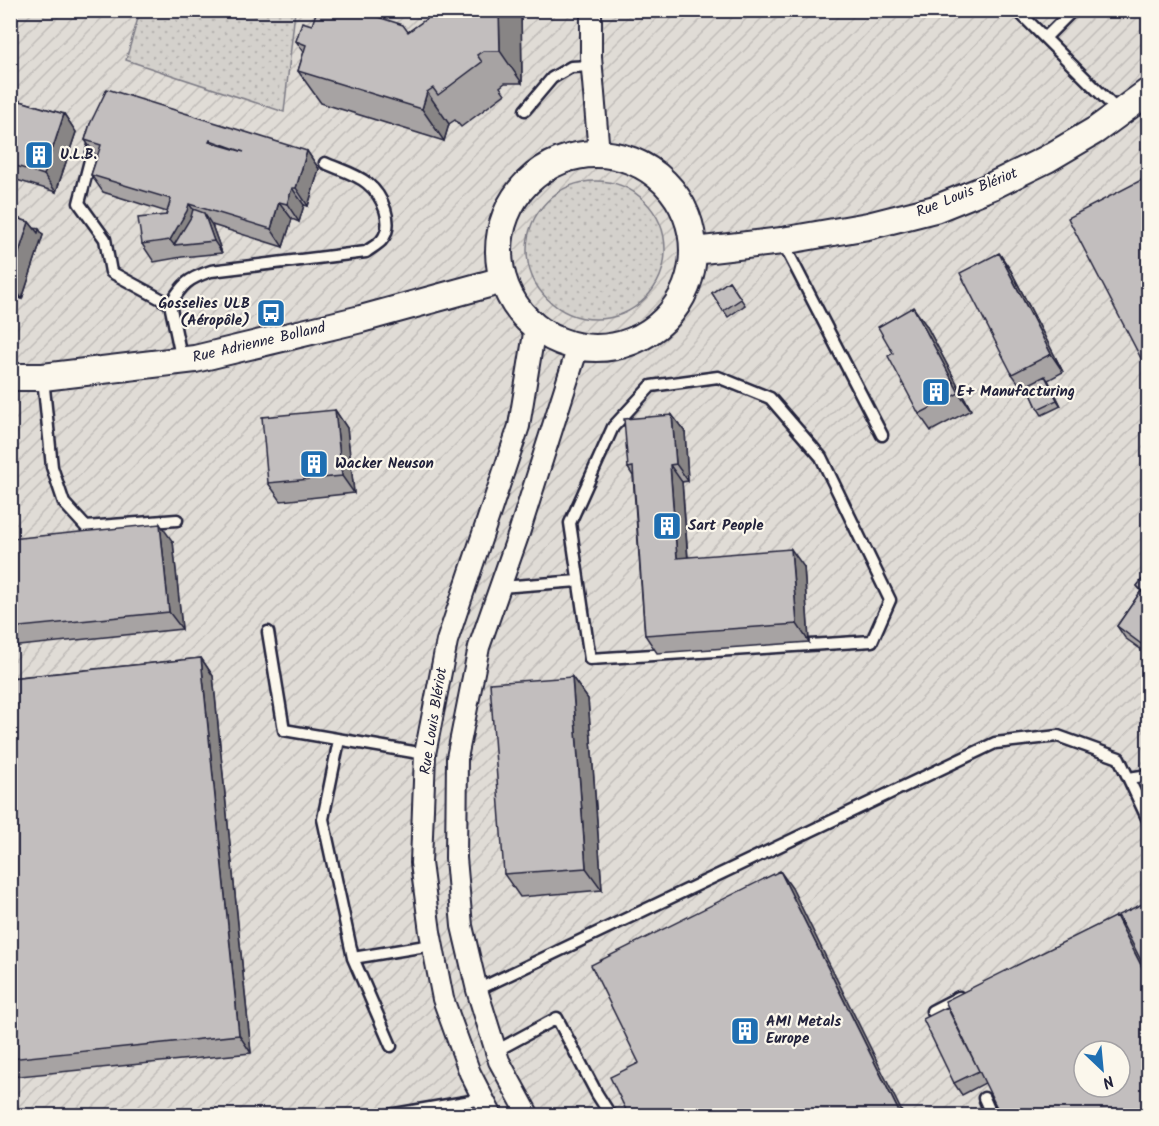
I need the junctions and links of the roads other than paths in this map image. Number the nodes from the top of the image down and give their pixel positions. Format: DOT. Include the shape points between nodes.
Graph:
graph roads {
  1 [pos="591,10"];
  2 [pos="1017,10"];
  3 [pos="1072,10"];
  4 [pos="1045,38"];
  5 [pos="592,66"];
  6 [pos="1149,92"];
  7 [pos="525,110"];
  8 [pos="1120,113"];
  9 [pos="99,129"];
  10 [pos="599,154"];
  11 [pos="325,164"];
  12 [pos="782,241"];
  13 [pos="694,251"];
  14 [pos="503,280"];
  15 [pos="170,304"];
  16 [pos="535,327"];
  17 [pos="578,347"];
  18 [pos="182,361"];
  19 [pos="10,377"];
  20 [pos="43,377"];
  21 [pos="882,435"];
  22 [pos="177,520"];
  23 [pos="578,581"];
  24 [pos="500,587"];
  25 [pos="268,632"];
  26 [pos="339,740"];
  27 [pos="425,754"];
  28 [pos="1149,775"];
  29 [pos="1129,778"];
  30 [pos="1149,820"];
  31 [pos="432,945"];
  32 [pos="353,958"];
  33 [pos="477,990"];
  34 [pos="973,990"];
  35 [pos="932,1011"];
  36 [pos="391,1046"];
  37 [pos="496,1052"];
  38 [pos="984,1098"];
  39 [pos="488,1107"];
  40 [pos="383,1116"];
  41 [pos="529,1116"];
  42 [pos="611,1116"];
  43 [pos="992,1116"];
  1 -- 5 [label="street"];
  2 -- 4 [label="lane"];
  3 -- 4 [label="lane"];
  4 -- 8 [label="lane"];
  5 -- 7 [label="lane" via="571,67 552,78"];
  5 -- 10 [label="street"];
  6 -- 8 [label="street, Rue Louis Blériot"];
  8 -- 12 [label="street, Rue Louis Blériot" via="1047,159 935,209"];
  9 -- 15 [label="lane" via="79,203 105,239 111,272"];
  10 -- 13 [label="street" via="626,158 654,172 668,185 688,219"];
  10 -- 14 [label="street" via="568,157 541,171 518,192 504,219 498,250"];
  11 -- 15 [label="lane" via="367,183 379,197 387,213 388,229 382,240 366,252 211,271 193,277"];
  12 -- 13 [label="street, Rue Louis Blériot"];
  12 -- 21 [label="lane"];
  13 -- 17 [label="street" via="689,279 677,305 658,326 634,341 606,348"];
  14 -- 16 [label="street" via="515,306"];
  14 -- 18 [label="street, Rue Adrienne Bolland" via="361,319"];
  15 -- 18 [label="lane"];
  16 -- 17 [label="street" via="555,340"];
  16 -- 27 [label="street, Rue Louis Blériot" via="519,426 447,641"];
  17 -- 24 [label="street, Rue Louis Blériot"];
  18 -- 20 [label="street, Rue Adrienne Bolland"];
  19 -- 20 [label="street, Rue Adrienne Bolland"];
  20 -- 22 [label="lane" via="52,467 64,503 86,527"];
  23 -- 23 [label="lane" via="570,524 613,427 651,386 718,377 770,398 821,457 891,600 872,641 590,659"];
  23 -- 24 [label="lane"];
  24 -- 33 [label="street, Rue Louis Blériot" via="479,647 456,758 456,858 462,926"];
  25 -- 26 [label="lane" via="284,730"];
  26 -- 27 [label="lane"];
  26 -- 32 [label="lane" via="323,819"];
  27 -- 31 [label="street, Rue Louis Blériot" via="421,863"];
  28 -- 29 [label="lane"];
  29 -- 30 [label="lane"];
  29 -- 33 [label="lane" via="1119,758 1058,736 995,743"];
  31 -- 32 [label="lane"];
  31 -- 39 [label="street, Rue Louis Blériot" via="443,999 470,1073"];
  32 -- 36 [label="lane"];
  33 -- 37 [label="street, Rue Louis Blériot"];
  34 -- 35 [label="lane"];
  37 -- 41 [label="street, Rue Louis Blériot"];
  37 -- 42 [label="lane" via="557,1018"];
  38 -- 43 [label="lane"];
  39 -- 40 [label="lane"];
}
